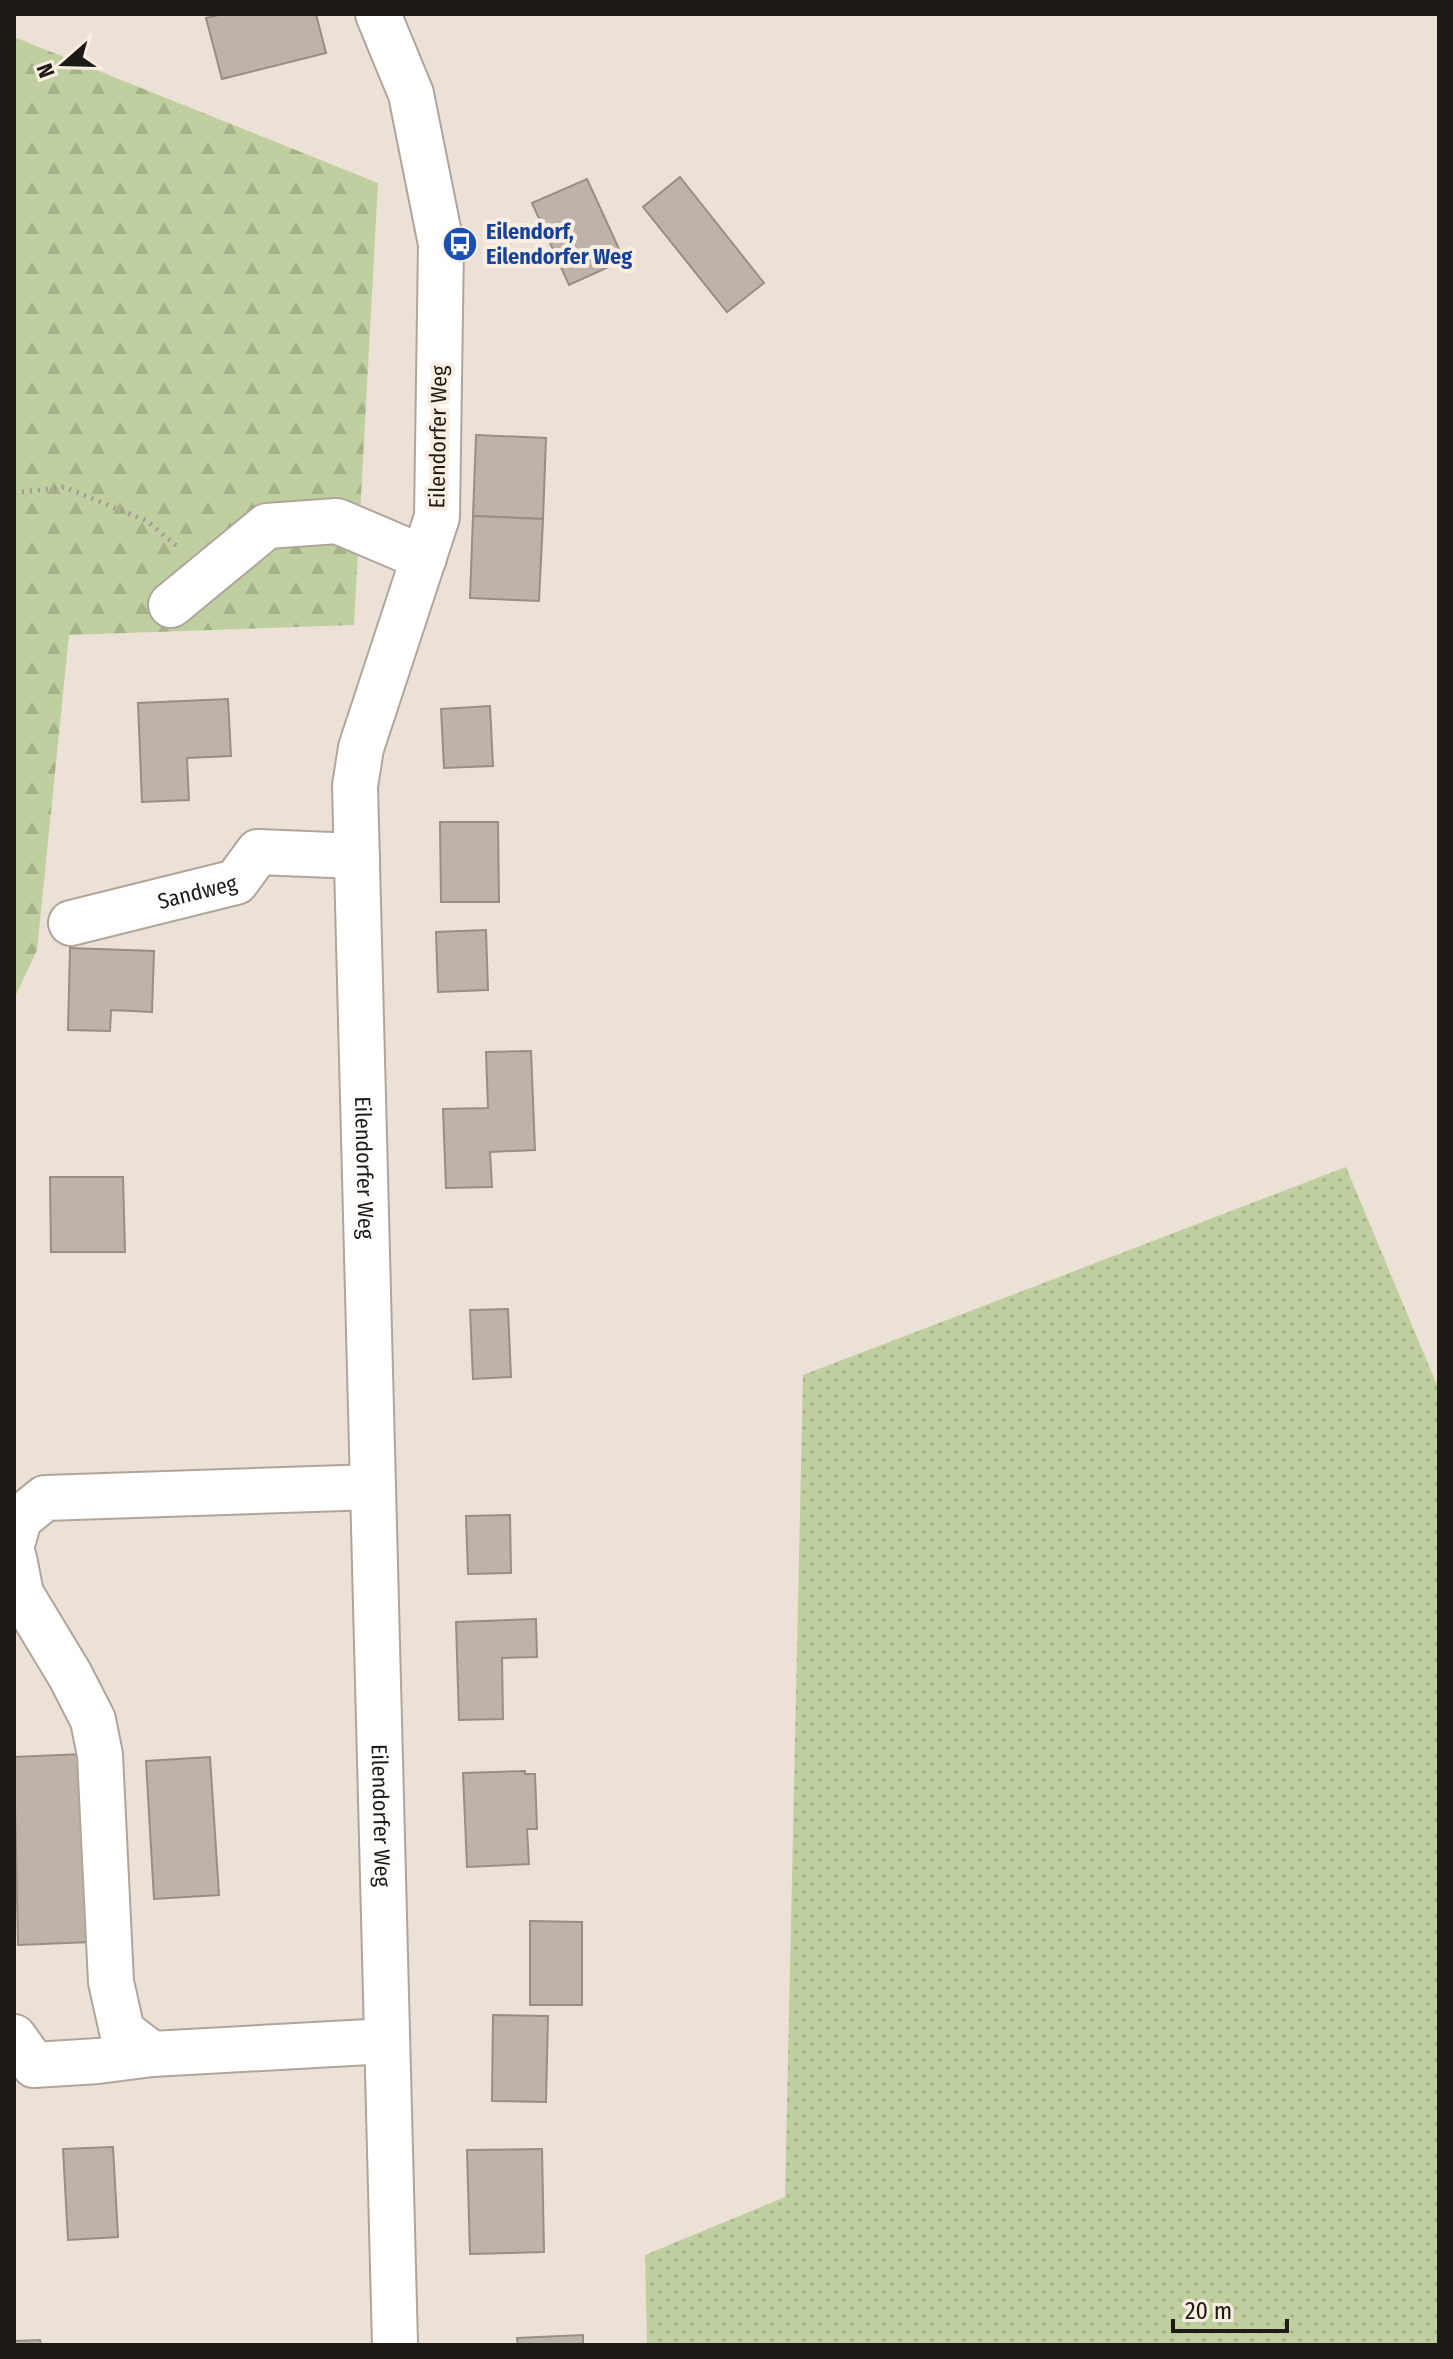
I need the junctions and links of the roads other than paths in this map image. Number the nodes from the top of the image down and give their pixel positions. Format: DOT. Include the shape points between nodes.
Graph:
graph roads {
  1 [pos="378,14"];
  2 [pos="424,558"];
  3 [pos="171,605"];
  4 [pos="357,856"];
  5 [pos="71,923"];
  6 [pos="373,1487"];
  7 [pos="14,1538"];
  8 [pos="14,1558"];
  9 [pos="24,1630"];
  10 [pos="14,2037"];
  11 [pos="387,2041"];
  12 [pos="152,2054"];
  13 [pos="395,2345"];
  1 -- 2 [label="street, Eilendorfer Weg" via="411,94 441,244 437,517"];
  2 -- 3 [label="street" via="337,521 267,526"];
  2 -- 4 [label="street, Eilendorfer Weg" via="361,748 355,786"];
  4 -- 5 [label="street, Sandweg" via="258,852 236,882"];
  4 -- 6 [label="street, Eilendorfer Weg"];
  6 -- 7 [label="street" via="45,1498 19,1519"];
  6 -- 11 [label="street, Eilendorfer Weg"];
  8 -- 9 [label="street"];
  9 -- 12 [label="street" via="93,1720 100,1755 111,1982 122,2031"];
  10 -- 12 [label="street" via="34,2065"];
  11 -- 12 [label="street"];
  11 -- 13 [label="street, Eilendorfer Weg"];
}
